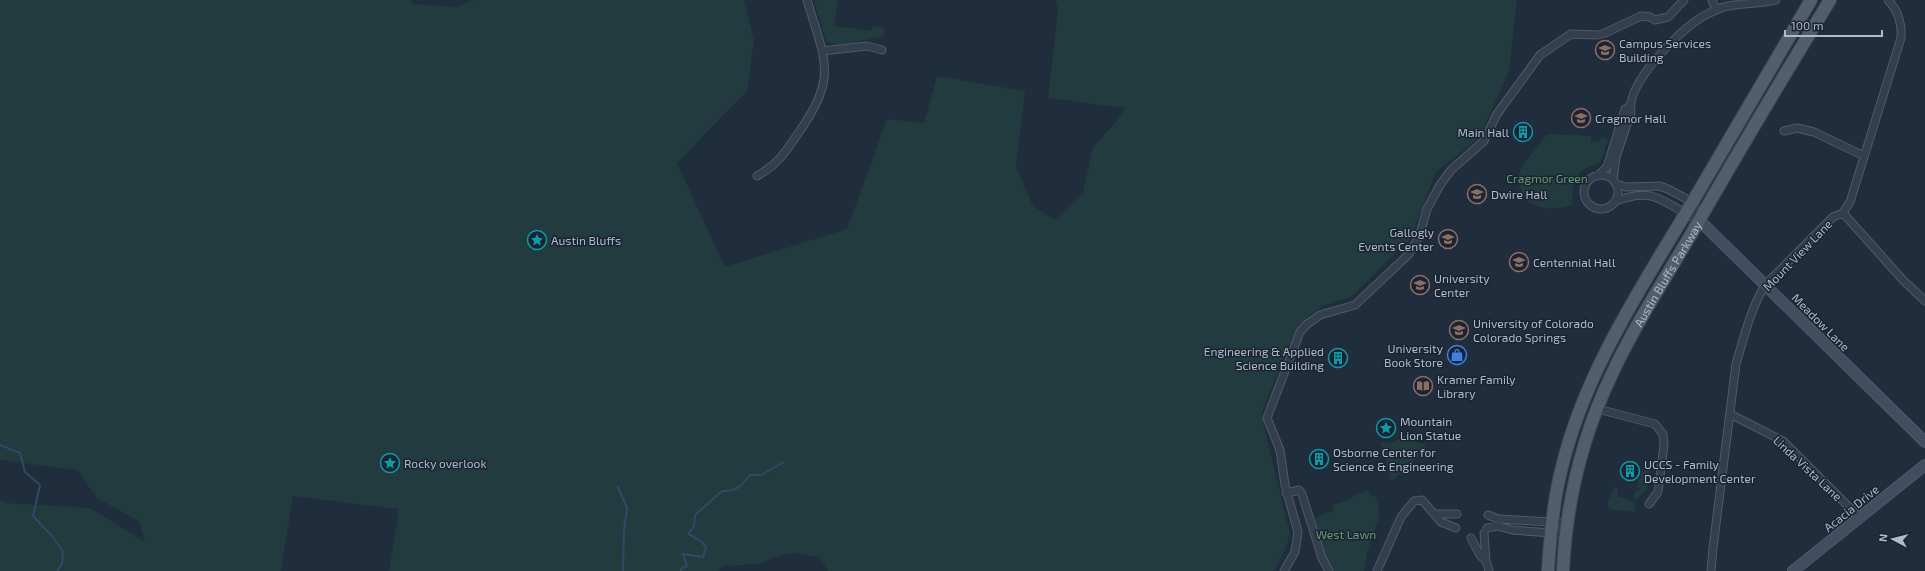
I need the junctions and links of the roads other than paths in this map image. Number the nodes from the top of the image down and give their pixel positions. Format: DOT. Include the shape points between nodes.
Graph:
graph roads {
  1 [pos="807,0"];
  2 [pos="1684,0"];
  3 [pos="1712,0"];
  4 [pos="1776,0"];
  5 [pos="1811,0"];
  6 [pos="1830,0"];
  7 [pos="1888,0"];
  8 [pos="1716,10"];
  9 [pos="882,50"];
  10 [pos="822,51"];
  11 [pos="1630,106"];
  12 [pos="1784,131"];
  13 [pos="1864,156"];
  14 [pos="757,176"];
  15 [pos="1598,176"];
  16 [pos="1614,182"];
  17 [pos="1616,201"];
  18 [pos="1692,202"];
  19 [pos="1843,213"];
  20 [pos="1685,214"];
  21 [pos="1699,220"];
  22 [pos="1765,285"];
  23 [pos="1925,301"];
  24 [pos="1598,409"];
  25 [pos="1730,414"];
  26 [pos="1925,442"];
  27 [pos="1925,465"];
  28 [pos="1286,493"];
  29 [pos="1649,504"];
  30 [pos="1436,514"];
  31 [pos="1457,514"];
  32 [pos="1488,515"];
  33 [pos="1860,518"];
  34 [pos="1551,527"];
  35 [pos="1456,528"];
  36 [pos="1566,528"];
  37 [pos="1471,538"];
  38 [pos="1486,561"];
  39 [pos="1284,571"];
  40 [pos="1329,571"];
  41 [pos="1377,571"];
  42 [pos="1489,571"];
  43 [pos="1548,571"];
  44 [pos="1563,571"];
  45 [pos="1711,571"];
  46 [pos="1793,571"];
  1 -- 10 [label="street"];
  2 -- 28 [label="street" via="1668,17 1655,20 1641,16 1605,33 1571,34 1540,55 1497,114 1484,141 1451,170 1440,185 1427,209 1419,237 1409,254 1355,305 1320,315 1300,332 1267,418 1280,450"];
  3 -- 8 [label="street"];
  4 -- 8 [label="street"];
  5 -- 18 [label="main road, Austin Bluffs Parkway"];
  6 -- 21 [label="main road, Austin Bluffs Parkway"];
  7 -- 13 [label="street, Mount View Lane" via="1900,18 1901,38"];
  8 -- 11 [label="street" via="1699,18 1656,58 1641,80"];
  9 -- 10 [label="street" via="868,46"];
  10 -- 14 [label="street" via="826,72 813,112 776,164"];
  11 -- 15 [label="street" via="1625,109 1606,168"];
  11 -- 16 [label="street" via="1631,112 1616,157"];
  12 -- 13 [label="street" via="1796,128 1810,130"];
  13 -- 19 [label="street, Mount View Lane" via="1850,202"];
  15 -- 16 [label="street" via="1606,176"];
  15 -- 17 [label="street" via="1590,180 1586,187 1585,196 1589,204 1604,209"];
  16 -- 17 [label="street" via="1618,192"];
  16 -- 18 [label="street" via="1626,187 1660,186"];
  17 -- 20 [label="street, Meadow Lane" via="1636,194 1651,196"];
  18 -- 20 [label="main road, Austin Bluffs Parkway"];
  18 -- 21 [label="street, Meadow Lane"];
  19 -- 22 [label="street, Mount View Lane" via="1833,217"];
  19 -- 23 [label="street"];
  20 -- 21 [label="street, Meadow Lane"];
  20 -- 34 [label="main road, Austin Bluffs Parkway" via="1595,375 1567,448"];
  21 -- 22 [label="street, Meadow Lane"];
  21 -- 24 [label="main road, Austin Bluffs Parkway" via="1626,346"];
  22 -- 25 [label="street, Mount View Lane" via="1736,364"];
  22 -- 26 [label="street, Meadow Lane"];
  24 -- 29 [label="street" via="1654,424 1663,434 1658,492"];
  24 -- 36 [label="main road, Austin Bluffs Parkway" via="1583,449"];
  25 -- 33 [label="street, Linda Vista Lane" via="1783,441"];
  25 -- 45 [label="street, Mount View Lane"];
  27 -- 33 [label="street, Acacia Drive"];
  28 -- 39 [label="street" via="1298,537 1295,552"];
  28 -- 40 [label="street" via="1299,490 1302,494 1322,558"];
  30 -- 31 [label="street"];
  30 -- 35 [label="street" via="1441,522"];
  30 -- 41 [label="street" via="1422,500 1414,501 1401,517"];
  32 -- 34 [label="street" via="1498,519"];
  33 -- 46 [label="street, Acacia Drive"];
  34 -- 36 [label="street"];
  34 -- 36 [label="street"];
  34 -- 38 [label="street" via="1512,530 1498,526 1485,531"];
  34 -- 43 [label="main road, Austin Bluffs Parkway"];
  36 -- 44 [label="main road, Austin Bluffs Parkway"];
  37 -- 38 [label="street"];
  38 -- 42 [label="street"];
}
